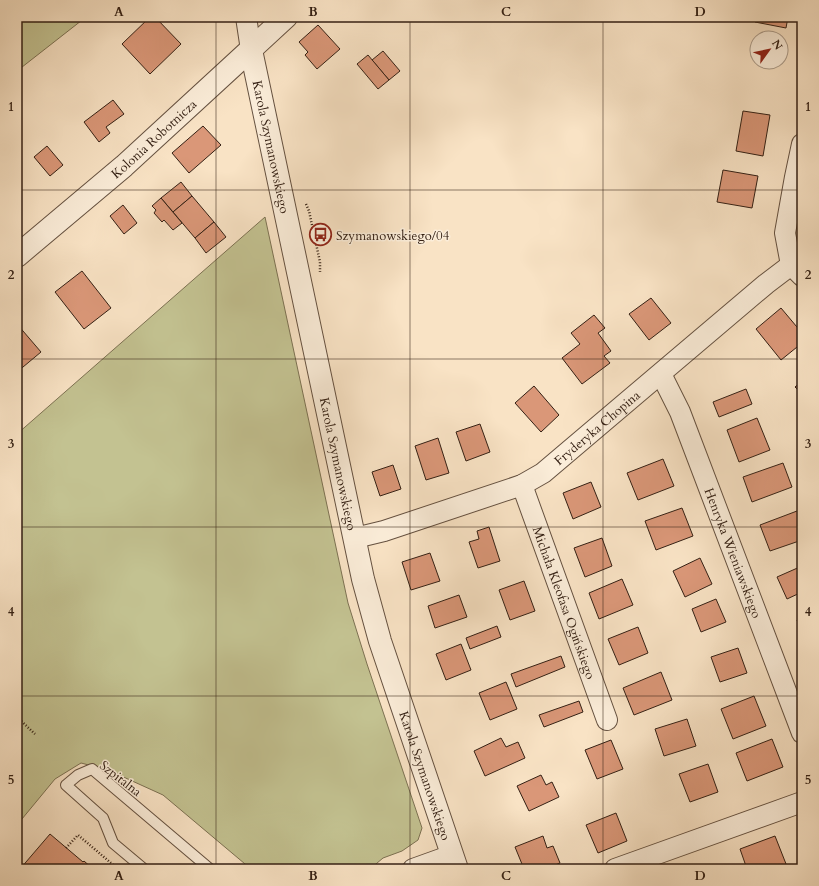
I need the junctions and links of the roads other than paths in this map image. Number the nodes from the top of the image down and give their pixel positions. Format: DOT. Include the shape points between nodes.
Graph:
graph roads {
  1 [pos="246,17"];
  2 [pos="286,17"];
  3 [pos="251,50"];
  4 [pos="802,144"];
  5 [pos="17,256"];
  6 [pos="798,265"];
  7 [pos="661,374"];
  8 [pos="522,485"];
  9 [pos="355,538"];
  10 [pos="607,720"];
  11 [pos="802,733"];
  12 [pos="802,802"];
  13 [pos="455,862"];
  14 [pos="144,869"];
  15 [pos="210,869"];
  16 [pos="413,869"];
  17 [pos="615,869"];
  1 -- 3 [label="street"];
  2 -- 3 [label="street, Kolonia Robotnicza"];
  3 -- 5 [label="street, Kolonia Robotnicza" via="124,166"];
  3 -- 9 [label="street, Karola Szymanowskiego"];
  4 -- 6 [label="street" via="785,233"];
  6 -- 7 [label="street, Fryderyka Chopina" via="766,284"];
  7 -- 8 [label="street, Fryderyka Chopina" via="543,473"];
  7 -- 11 [label="street, Henryka Wieniawskiego" via="680,412"];
  8 -- 9 [label="street, Fryderyka Chopina" via="384,531"];
  8 -- 10 [label="street, Michała Kleofasa Ogińskiego"];
  9 -- 13 [label="street, Karola Szymanowskiego" via="380,641"];
  12 -- 17 [label="street"];
  13 -- 16 [label="street"];
  14 -- 15 [label="lane, Szpitalna" via="113,843 103,818 66,785 78,775 92,769"];
}
